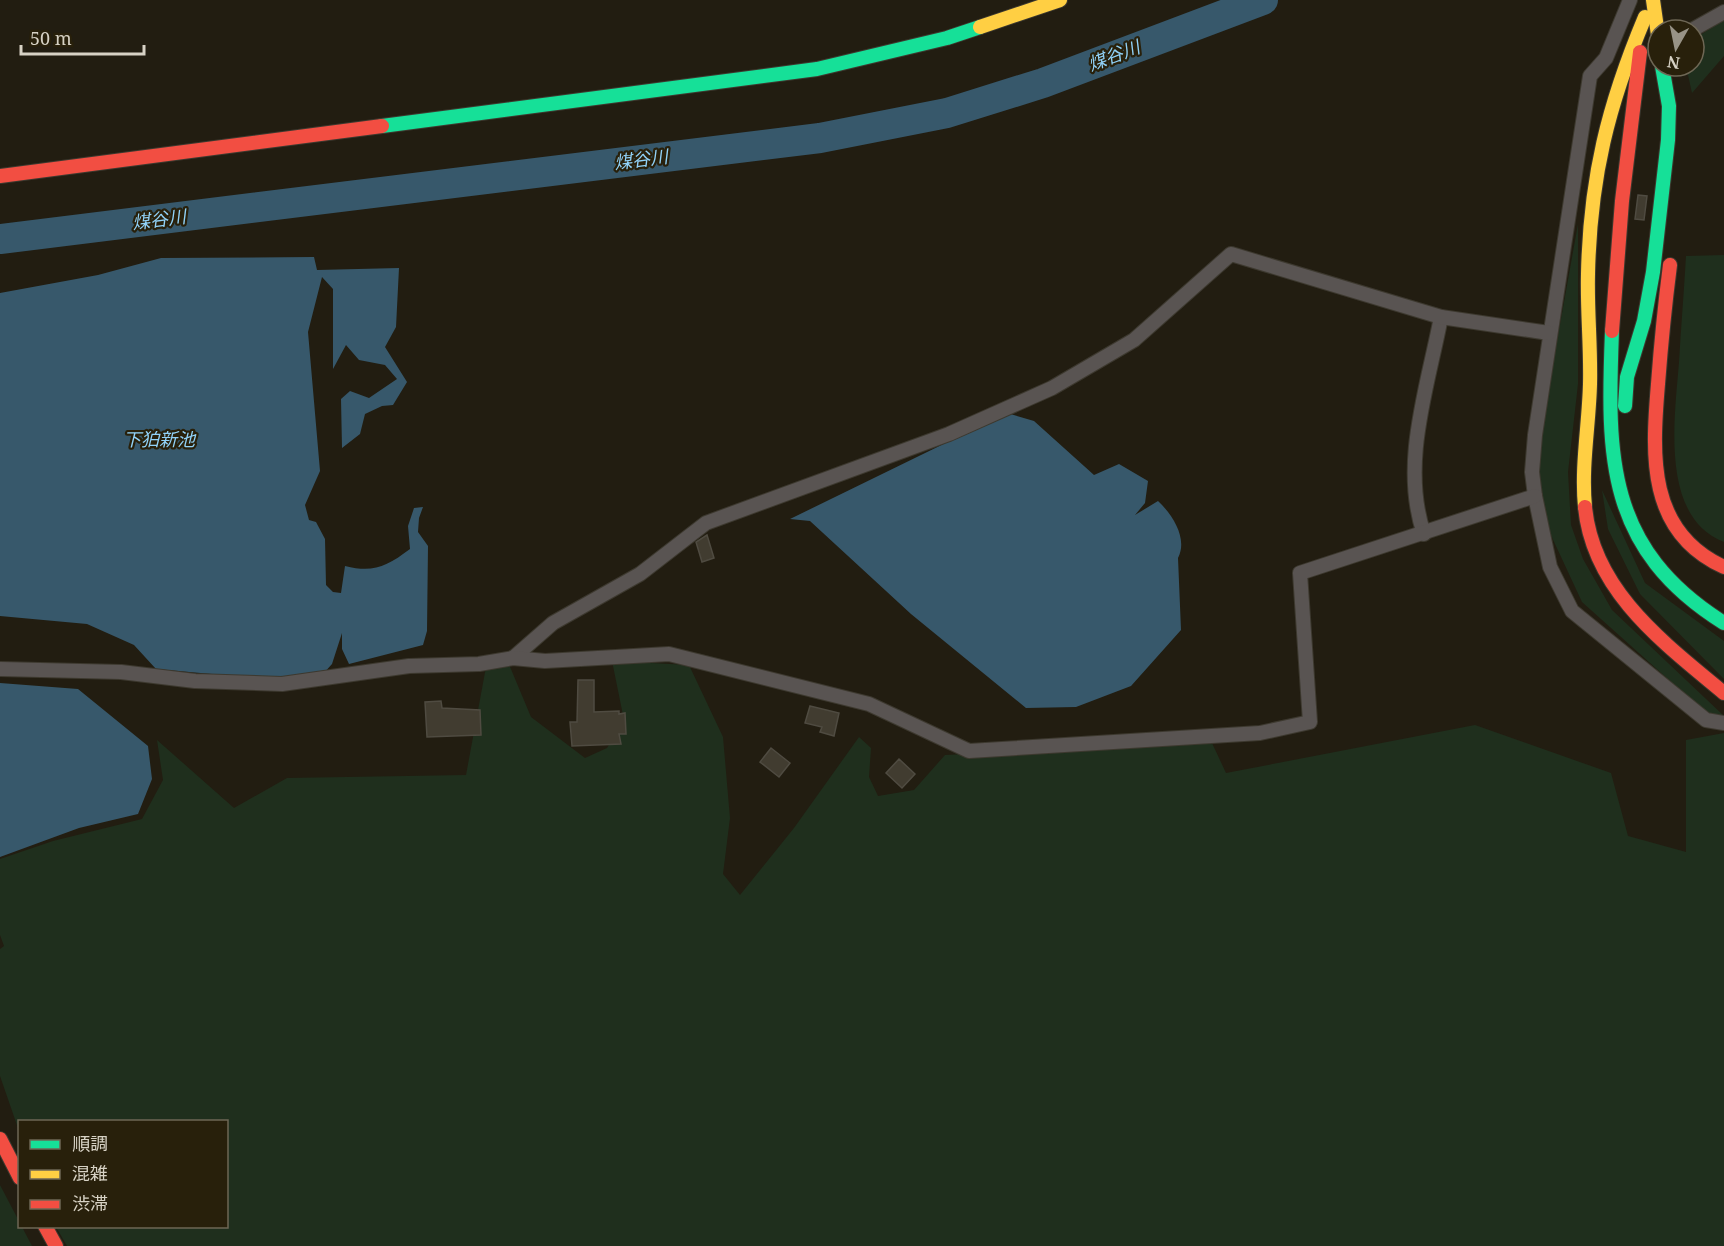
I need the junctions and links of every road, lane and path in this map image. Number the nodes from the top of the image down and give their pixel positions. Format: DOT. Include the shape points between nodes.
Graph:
graph roads {
  1 [pos="1060,0"];
  2 [pos="1630,0"];
  3 [pos="1650,0"];
  4 [pos="1724,12"];
  5 [pos="1650,16"];
  6 [pos="1706,22"];
  7 [pos="1606,58"];
  8 [pos="1624,58"];
  9 [pos="1663,78"];
  10 [pos="1674,78"];
  11 [pos="1683,116"];
  12 [pos="0,176"];
  13 [pos="1672,247"];
  14 [pos="1441,317"];
  15 [pos="1549,333"];
  16 [pos="1590,384"];
  17 [pos="1535,496"];
  18 [pos="1646,517"];
  19 [pos="1424,534"];
  20 [pos="1666,553"];
  21 [pos="1724,567"];
  22 [pos="1724,605"];
  23 [pos="1724,623"];
  24 [pos="513,658"];
  25 [pos="0,669"];
  26 [pos="1724,693"];
  27 [pos="1724,723"];
  28 [pos="0,1139"];
  29 [pos="18,1174"];
  30 [pos="46,1228"];
  31 [pos="56,1246"];
  1 -- 12 [label="main road" via="937,40 817,69"];
  2 -- 7 [label="street"];
  3 -- 5 [label="main road"];
  4 -- 6 [label="street"];
  5 -- 8 [label="main road"];
  5 -- 23 [label="main road" via="1613,293 1609,414 1612,462 1622,502 1655,561 1677,588"];
  7 -- 8 [label="street"];
  7 -- 15 [label="street" via="1590,76"];
  8 -- 16 [label="main road"];
  8 -- 16 [label="main road" via="1600,148 1588,262"];
  9 -- 18 [label="main road" via="1669,106 1668,140 1656,250 1644,321 1626,377 1624,419 1632,485"];
  10 -- 11 [label="main road"];
  13 -- 21 [label="main road" via="1656,410 1658,488 1674,524 1688,542 1704,558"];
  14 -- 15 [label="street"];
  14 -- 19 [label="street" via="1414,456 1417,512"];
  14 -- 24 [label="street" via="1231,254 1134,340 1052,388 950,434 706,523 640,574 553,623"];
  15 -- 17 [label="street" via="1532,471"];
  16 -- 26 [label="main road" via="1584,505 1598,558 1633,611"];
  17 -- 19 [label="street"];
  17 -- 27 [label="street" via="1550,567 1572,610 1706,720"];
  19 -- 24 [label="street" via="1300,573 1310,722 1260,733 969,751 869,704 669,654 546,661"];
  20 -- 22 [label="main road" via="1700,588"];
  24 -- 25 [label="street" via="409,666 282,684 195,681 121,672"];
  28 -- 29 [label="main road"];
  30 -- 31 [label="main road"];
}
